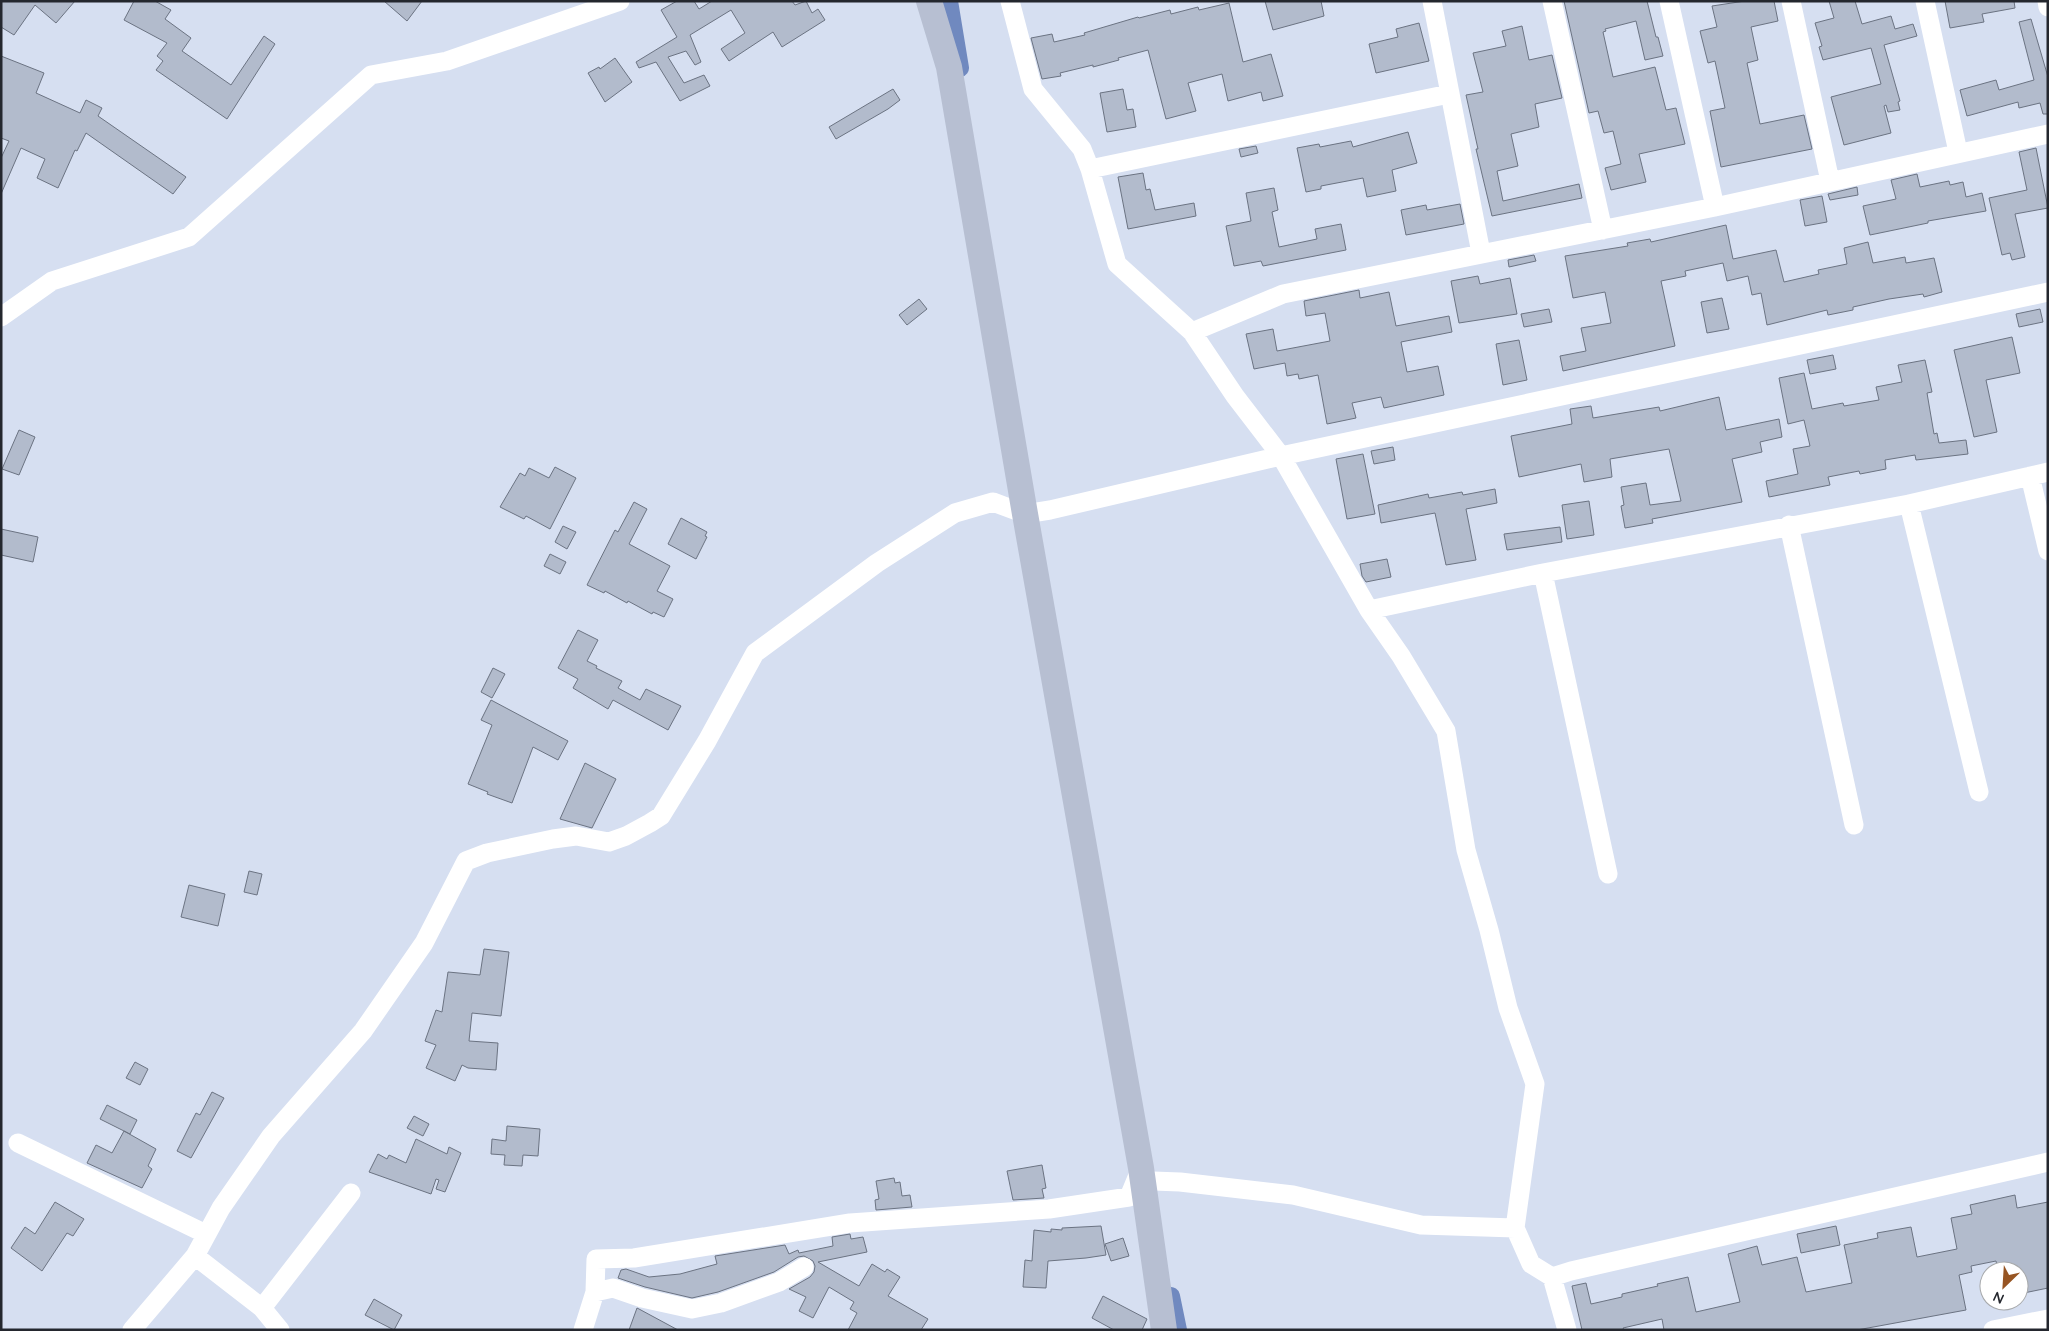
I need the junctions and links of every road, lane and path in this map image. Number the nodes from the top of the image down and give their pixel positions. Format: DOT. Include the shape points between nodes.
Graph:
graph roads {
  1 [pos="620,1"];
  2 [pos="929,1"];
  3 [pos="1432,1"];
  4 [pos="1552,1"];
  5 [pos="1669,1"];
  6 [pos="1791,1"];
  7 [pos="1925,1"];
  8 [pos="2046,1"];
  9 [pos="1016,2"];
  10 [pos="2048,7"];
  11 [pos="1449,94"];
  12 [pos="2048,134"];
  13 [pos="1958,152"];
  14 [pos="1090,169"];
  15 [pos="1830,181"];
  16 [pos="1715,207"];
  17 [pos="1603,230"];
  18 [pos="1481,253"];
  19 [pos="2048,292"];
  20 [pos="1,317"];
  21 [pos="1192,332"];
  22 [pos="1280,456"];
  23 [pos="2039,474"];
  24 [pos="1909,504"];
  25 [pos="1037,512"];
  26 [pos="1790,525"];
  27 [pos="2048,551"];
  28 [pos="1543,573"];
  29 [pos="1369,610"];
  30 [pos="1979,792"];
  31 [pos="1854,825"];
  32 [pos="1608,874"];
  33 [pos="18,1143"];
  34 [pos="2048,1162"];
  35 [pos="1147,1174"];
  36 [pos="352,1194"];
  37 [pos="1515,1228"];
  38 [pos="206,1234"];
  39 [pos="195,1256"];
  40 [pos="804,1267"];
  41 [pos="1552,1277"];
  42 [pos="595,1292"];
  43 [pos="262,1308"];
  44 [pos="2048,1319"];
  45 [pos="1161,1326"];
  46 [pos="275,1328"];
  47 [pos="132,1330"];
  48 [pos="583,1330"];
  49 [pos="1567,1330"];
  50 [pos="1993,1330"];
  1 -- 20 [label="street" via="447,62 371,75 189,237 52,281"];
  2 -- 25 [label="street" via="949,67"];
  3 -- 11 [label="street"];
  4 -- 17 [label="street"];
  5 -- 16 [label="street"];
  6 -- 15 [label="street"];
  7 -- 13 [label="street"];
  8 -- 10 [label="street"];
  9 -- 14 [label="street" via="1033,89 1082,148"];
  11 -- 14 [label="street"];
  11 -- 18 [label="street"];
  12 -- 13 [label="street"];
  13 -- 15 [label="street"];
  14 -- 21 [label="street" via="1117,264"];
  15 -- 16 [label="street"];
  16 -- 17 [label="street"];
  17 -- 18 [label="street"];
  18 -- 21 [label="street" via="1283,294"];
  19 -- 22 [label="street"];
  21 -- 22 [label="street"];
  22 -- 25 [label="street"];
  22 -- 29 [label="street"];
  23 -- 24 [label="street"];
  23 -- 27 [label="street"];
  24 -- 26 [label="street"];
  24 -- 30 [label="street"];
  25 -- 35 [label="street"];
  25 -- 38 [label="street" via="993,502 955,512 877,563 755,653 702,750 660,816 650,824 609,842 576,836 553,839 487,853 466,861 424,943 369,1023 270,1136"];
  26 -- 28 [label="street"];
  26 -- 31 [label="street"];
  28 -- 29 [label="street"];
  28 -- 32 [label="street"];
  29 -- 37 [label="street" via="1401,656 1446,732 1466,850 1508,1008 1535,1084"];
  33 -- 38 [label="street"];
  34 -- 41 [label="street"];
  35 -- 37 [label="street" via="1180,1182 1293,1195 1421,1225"];
  35 -- 42 [label="street" via="1129,1197 1049,1209 850,1222 634,1258 596,1259"];
  35 -- 45 [label="street"];
  36 -- 43 [label="street"];
  37 -- 41 [label="street" via="1531,1264"];
  38 -- 39 [label="street"];
  39 -- 43 [label="street"];
  39 -- 47 [label="street"];
  40 -- 42 [label="street" via="770,1285 721,1303 692,1309 613,1288"];
  41 -- 49 [label="street"];
  42 -- 48 [label="street"];
  43 -- 46 [label="street"];
  44 -- 50 [label="street"];
}
